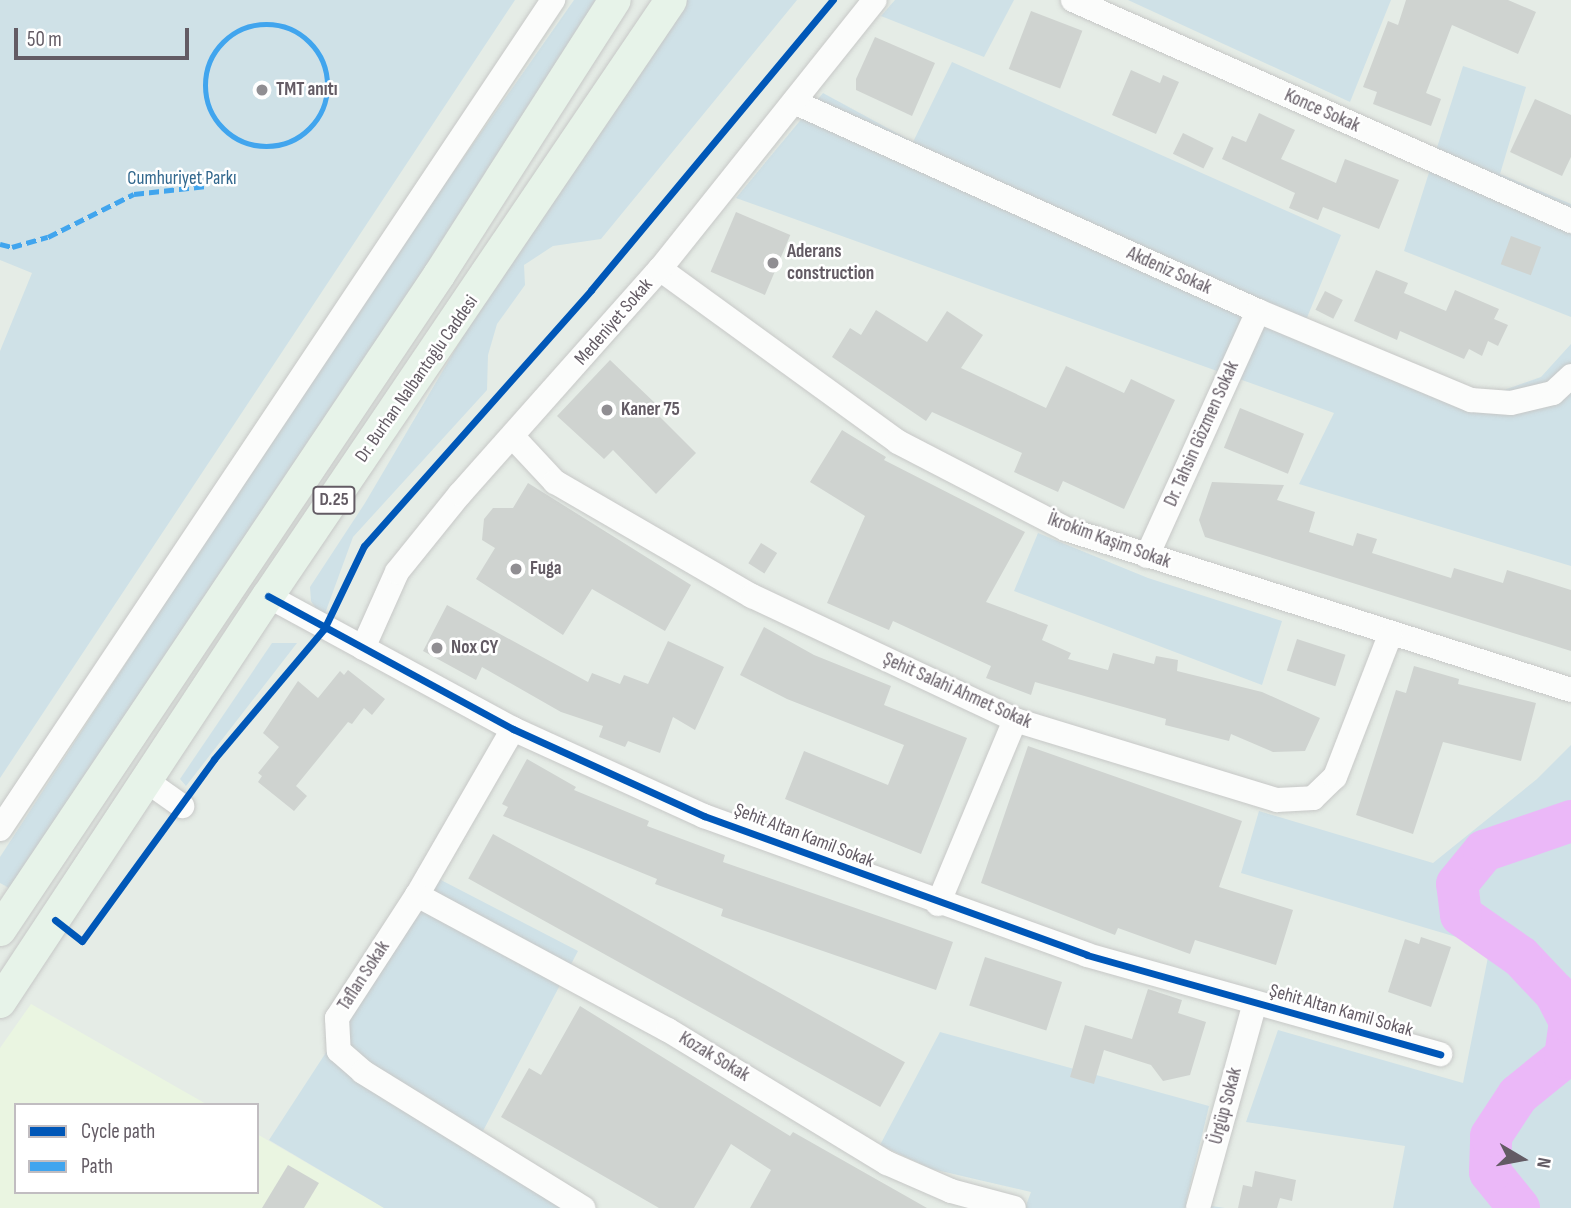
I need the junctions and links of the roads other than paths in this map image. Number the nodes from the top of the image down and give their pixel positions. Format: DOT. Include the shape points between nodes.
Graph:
graph roads {
  1 [pos="553,0"];
  2 [pos="615,0"];
  3 [pos="671,0"];
  4 [pos="875,0"];
  5 [pos="1073,0"];
  6 [pos="794,102"];
  7 [pos="1571,221"];
  8 [pos="660,269"];
  9 [pos="1258,312"];
  10 [pos="1562,384"];
  11 [pos="513,437"];
  12 [pos="1147,556"];
  13 [pos="268,596"];
  14 [pos="1390,635"];
  15 [pos="363,648"];
  16 [pos="1571,690"];
  17 [pos="1015,720"];
  18 [pos="513,729"];
  19 [pos="148,782"];
  20 [pos="182,806"];
  21 [pos="0,829"];
  22 [pos="417,895"];
  23 [pos="938,904"];
  24 [pos="0,930"];
  25 [pos="0,1002"];
  26 [pos="1255,1003"];
  27 [pos="1440,1054"];
  28 [pos="583,1208"];
  29 [pos="1014,1208"];
  30 [pos="1198,1208"];
  1 -- 21 [label="street"];
  2 -- 24 [label="main road, Dr. Burhan Nalbantoğlu Caddesi / D.25" via="431,286"];
  3 -- 13 [label="main road, Dr. Burhan Nalbantoğlu Caddesi / D.25"];
  4 -- 6 [label="street, Medeniyet Sokak"];
  5 -- 7 [label="street, Konce Sokak"];
  6 -- 8 [label="street, Medeniyet Sokak"];
  6 -- 9 [label="street, Akdeniz Sokak"];
  8 -- 11 [label="street, Medeniyet Sokak"];
  8 -- 12 [label="street, İkrokim Kaşim Sokak" via="898,442 1066,529"];
  9 -- 10 [label="street, Akdeniz Sokak" via="1471,400 1511,403"];
  9 -- 12 [label="street, Dr. Tahsin Gözmen Sokak"];
  11 -- 15 [label="street, Medeniyet Sokak" via="397,572"];
  11 -- 17 [label="street, Şehit Salahi Ahmet Sokak" via="555,482 752,596"];
  12 -- 14 [label="street, İkrokim Kaşim Sokak"];
  13 -- 15 [label="street, Şehit Altan Kamil Sokak"];
  13 -- 19 [label="main road, Dr. Burhan Nalbantoğlu Caddesi / D.25"];
  14 -- 16 [label="street, İkrokim Kaşim Sokak"];
  14 -- 17 [label="street, Şehit Salahi Ahmet Sokak" via="1335,777 1313,798 1277,800"];
  15 -- 18 [label="street, Şehit Altan Kamil Sokak"];
  17 -- 23 [label="street"];
  18 -- 22 [label="street, Taflan Sokak"];
  18 -- 23 [label="street, Şehit Altan Kamil Sokak" via="704,816"];
  19 -- 20 [label="street"];
  19 -- 25 [label="main road, Dr. Burhan Nalbantoğlu Caddesi / D.25"];
  22 -- 28 [label="street, Taflan Sokak" via="337,1018 339,1051 363,1072"];
  22 -- 29 [label="street, Kozak Sokak" via="668,1030 887,1163 951,1191"];
  23 -- 26 [label="street, Şehit Altan Kamil Sokak" via="1087,955"];
  26 -- 27 [label="street, Şehit Altan Kamil Sokak"];
  26 -- 30 [label="street, Ürgüp Sokak"];
}
